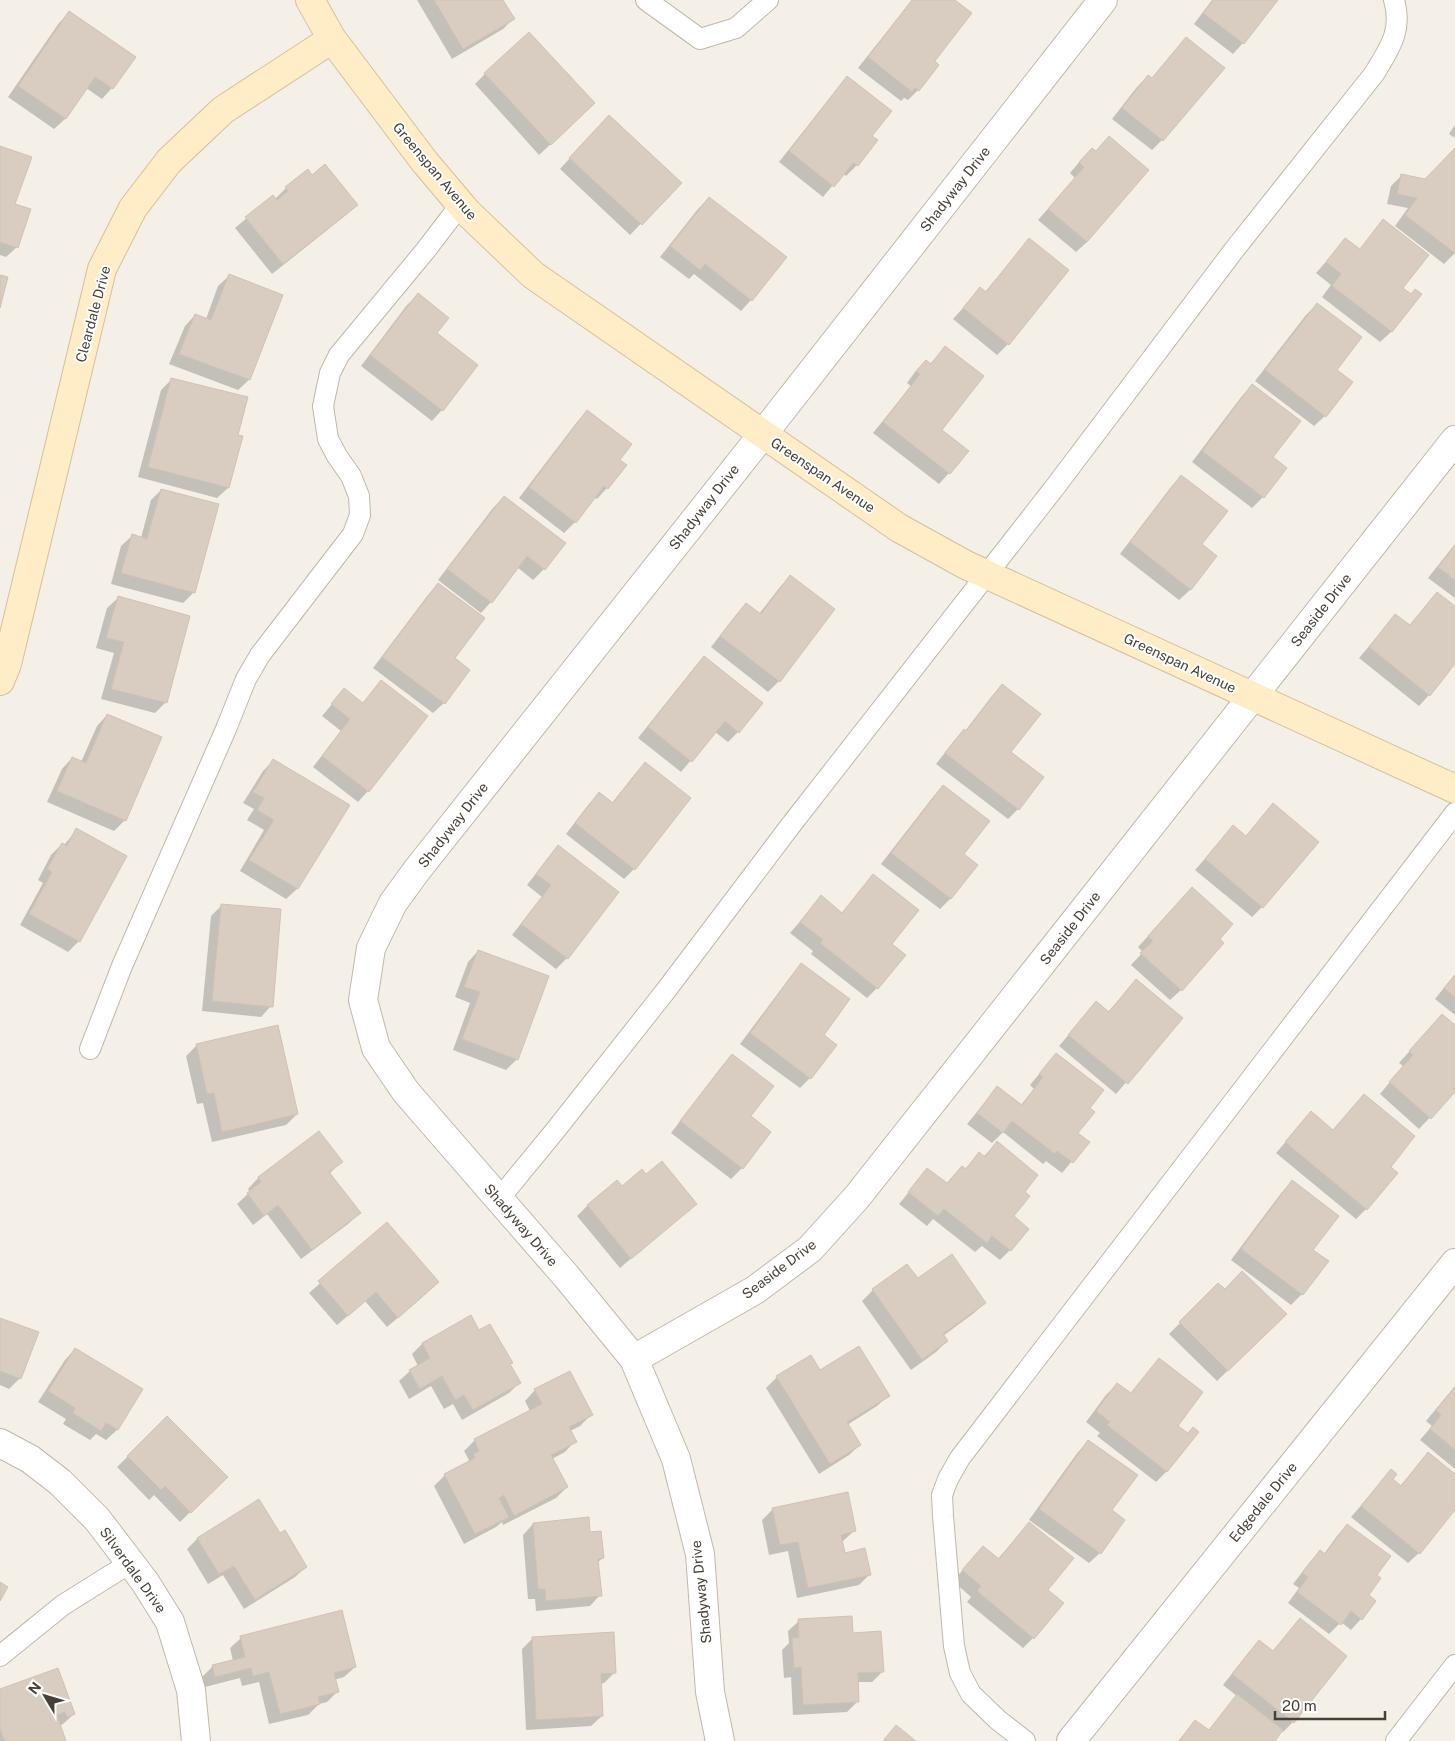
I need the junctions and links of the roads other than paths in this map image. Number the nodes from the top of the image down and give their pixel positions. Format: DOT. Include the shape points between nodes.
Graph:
graph roads {
  1 [pos="310,0"];
  2 [pos="646,0"];
  3 [pos="768,0"];
  4 [pos="1103,0"];
  5 [pos="1394,0"];
  6 [pos="332,39"];
  7 [pos="460,204"];
  8 [pos="762,434"];
  9 [pos="1455,440"];
  10 [pos="986,574"];
  11 [pos="0,681"];
  12 [pos="1253,697"];
  13 [pos="1455,789"];
  14 [pos="1455,813"];
  15 [pos="90,1049"];
  16 [pos="499,1198"];
  17 [pos="1455,1263"];
  18 [pos="634,1359"];
  19 [pos="0,1444"];
  20 [pos="130,1563"];
  21 [pos="0,1656"];
  22 [pos="1455,1665"];
  23 [pos="196,1741"];
  24 [pos="720,1741"];
  25 [pos="1025,1741"];
  26 [pos="1071,1741"];
  27 [pos="1396,1741"];
  1 -- 6 [label="street, Greenspan Avenue"];
  2 -- 3 [label="lane" via="700,39 736,28"];
  4 -- 8 [label="street, Shadyway Drive"];
  5 -- 10 [label="lane" via="1398,26 1392,44 1374,74 1234,250"];
  6 -- 7 [label="street, Greenspan Avenue"];
  6 -- 11 [label="street, Cleardale Drive" via="223,110 169,161 133,208 102,269 7,664"];
  7 -- 8 [label="street, Greenspan Avenue" via="534,275"];
  7 -- 15 [label="lane" via="339,354 330,373 323,406 328,439 352,476 359,496 360,515 353,534 260,654 246,679 122,966"];
  8 -- 10 [label="street, Greenspan Avenue" via="899,528"];
  8 -- 16 [label="street, Shadyway Drive" via="418,870 393,903 371,948 363,1000 376,1048 406,1092"];
  9 -- 12 [label="street, Seaside Drive"];
  10 -- 12 [label="street, Greenspan Avenue"];
  10 -- 16 [label="lane" via="664,993"];
  12 -- 13 [label="street, Greenspan Avenue"];
  12 -- 18 [label="street, Seaside Drive" via="857,1197 810,1249 755,1290"];
  14 -- 25 [label="lane" via="960,1458 948,1479 942,1495 943,1516 954,1646 960,1673 971,1694"];
  16 -- 18 [label="street, Shadyway Drive"];
  17 -- 26 [label="street, Edgedale Drive"];
  18 -- 24 [label="street, Shadyway Drive" via="676,1459 700,1554 710,1692"];
  19 -- 20 [label="street, Silverdale Drive" via="30,1459 60,1482 97,1519"];
  20 -- 21 [label="lane" via="63,1605"];
  20 -- 23 [label="street, Silverdale Drive" via="170,1622 191,1690"];
  22 -- 27 [label="lane"];
}
